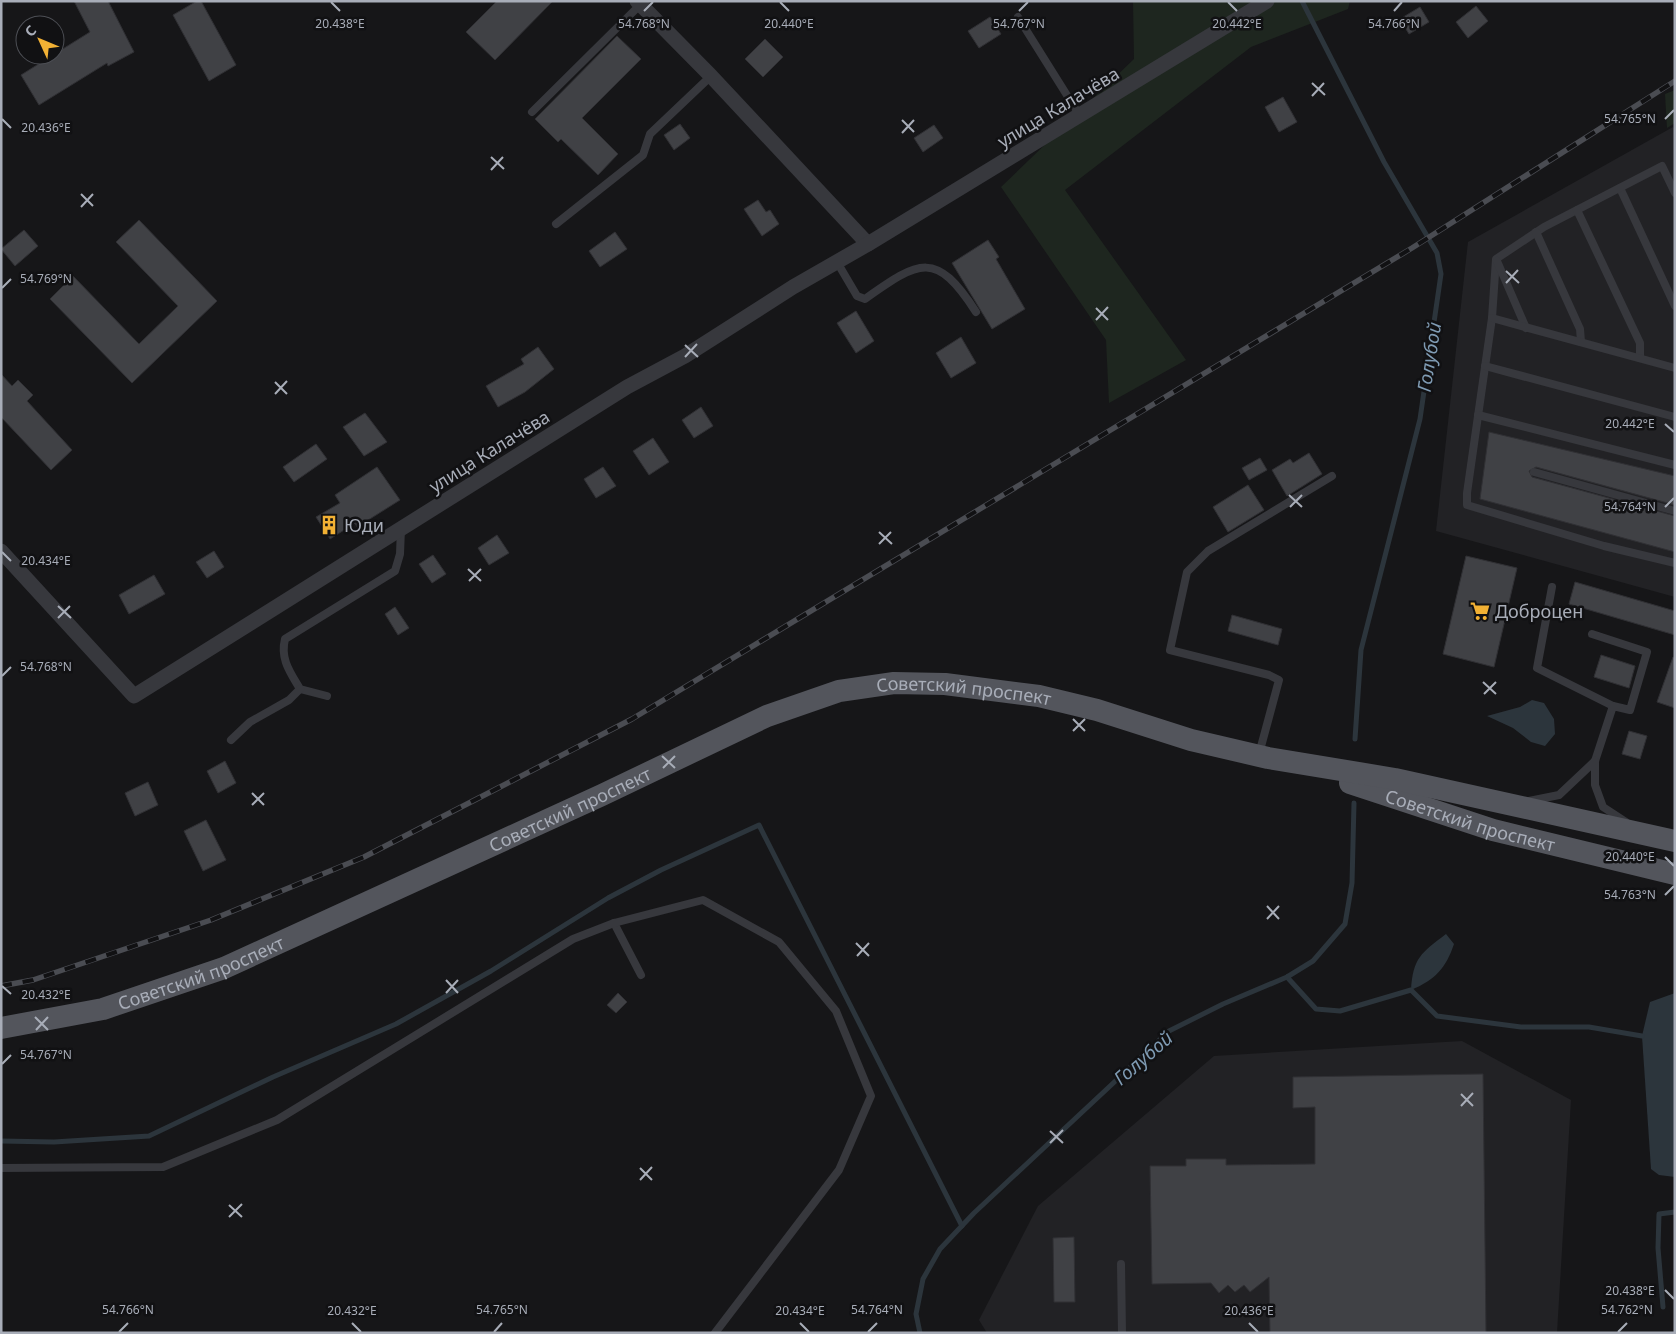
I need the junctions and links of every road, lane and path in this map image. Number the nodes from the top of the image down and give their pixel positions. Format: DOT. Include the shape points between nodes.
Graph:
graph roads {
  1 [pos="1267,1"];
  2 [pos="640,2"];
  3 [pos="1018,17"];
  4 [pos="710,76"];
  5 [pos="532,112"];
  6 [pos="1080,116"];
  7 [pos="1620,188"];
  8 [pos="1675,193"];
  9 [pos="1577,210"];
  10 [pos="556,224"];
  11 [pos="1536,232"];
  12 [pos="868,244"];
  13 [pos="1496,259"];
  14 [pos="837,262"];
  15 [pos="1675,306"];
  16 [pos="976,312"];
  17 [pos="1492,318"];
  18 [pos="1526,328"];
  19 [pos="1581,342"];
  20 [pos="1640,358"];
  21 [pos="1485,366"];
  22 [pos="1675,368"];
  23 [pos="1478,415"];
  24 [pos="1675,417"];
  25 [pos="1675,465"];
  26 [pos="1534,472"];
  27 [pos="1332,476"];
  28 [pos="1675,511"];
  29 [pos="401,528"];
  30 [pos="1,551"];
  31 [pos="1675,563"];
  32 [pos="1552,587"];
  33 [pos="1592,634"];
  34 [pos="300,689"];
  35 [pos="327,696"];
  36 [pos="1613,706"];
  37 [pos="231,740"];
  38 [pos="1263,757"];
  39 [pos="1596,761"];
  40 [pos="1513,805"];
  41 [pos="1650,835"];
  42 [pos="1675,841"];
  43 [pos="1675,874"];
  44 [pos="614,923"];
  45 [pos="641,976"];
  46 [pos="1,1028"];
  47 [pos="1,1168"];
  48 [pos="1121,1264"];
  49 [pos="715,1333"];
  50 [pos="1122,1333"];
  1 -- 6 [label="street, улица Калачёва"];
  2 -- 4 [label="street"];
  2 -- 5 [label="lane"];
  3 -- 6 [label="lane"];
  4 -- 10 [label="lane" via="650,134 643,155"];
  4 -- 12 [label="street"];
  6 -- 12 [label="street, улица Калачёва"];
  7 -- 8 [label="lane" via="1662,166"];
  7 -- 9 [label="lane"];
  7 -- 15 [label="lane"];
  9 -- 11 [label="lane"];
  9 -- 20 [label="lane" via="1640,343"];
  11 -- 13 [label="lane"];
  11 -- 19 [label="lane" via="1580,329"];
  12 -- 14 [label="street, улица Калачёва"];
  13 -- 17 [label="lane"];
  13 -- 18 [label="lane"];
  14 -- 16 [label="lane" via="857,296 865,299 914,269 930,267 946,274 958,285"];
  14 -- 29 [label="street, улица Калачёва" via="684,356 627,387"];
  17 -- 18 [label="lane"];
  17 -- 21 [label="lane"];
  18 -- 19 [label="lane"];
  19 -- 20 [label="lane"];
  20 -- 22 [label="lane"];
  21 -- 23 [label="lane"];
  21 -- 24 [label="lane"];
  23 -- 25 [label="lane"];
  23 -- 31 [label="lane" via="1467,505 1604,546"];
  26 -- 28 [label="lane"];
  27 -- 38 [label="lane" via="1208,551 1187,572 1170,650 1279,680"];
  29 -- 30 [label="street, улица Калачёва" via="134,696"];
  29 -- 34 [label="lane" via="400,554 395,571 285,639 282,649 284,660"];
  32 -- 36 [label="lane" via="1537,668"];
  33 -- 36 [label="lane" via="1647,652 1630,710"];
  34 -- 35 [label="lane"];
  34 -- 37 [label="lane" via="289,700 250,722"];
  36 -- 39 [label="lane"];
  38 -- 40 [label="main road, Советский проспект" via="1395,779"];
  38 -- 43 [label="main road, Советский проспект" via="1494,830"];
  38 -- 46 [label="main road, Советский проспект" via="1191,740 1097,710 1039,696 945,684 894,683 839,691 727,734 602,795 224,968 103,1009"];
  39 -- 40 [label="lane" via="1559,795"];
  39 -- 41 [label="lane" via="1595,785 1603,807"];
  40 -- 41 [label="main road, Советский проспект"];
  41 -- 42 [label="main road, Советский проспект"];
  44 -- 45 [label="lane"];
  44 -- 47 [label="lane" via="573,938 276,1120 163,1167"];
  44 -- 49 [label="lane" via="703,900 779,942 836,1011 871,1096 839,1170"];
  48 -- 50 [label="lane"];
}
